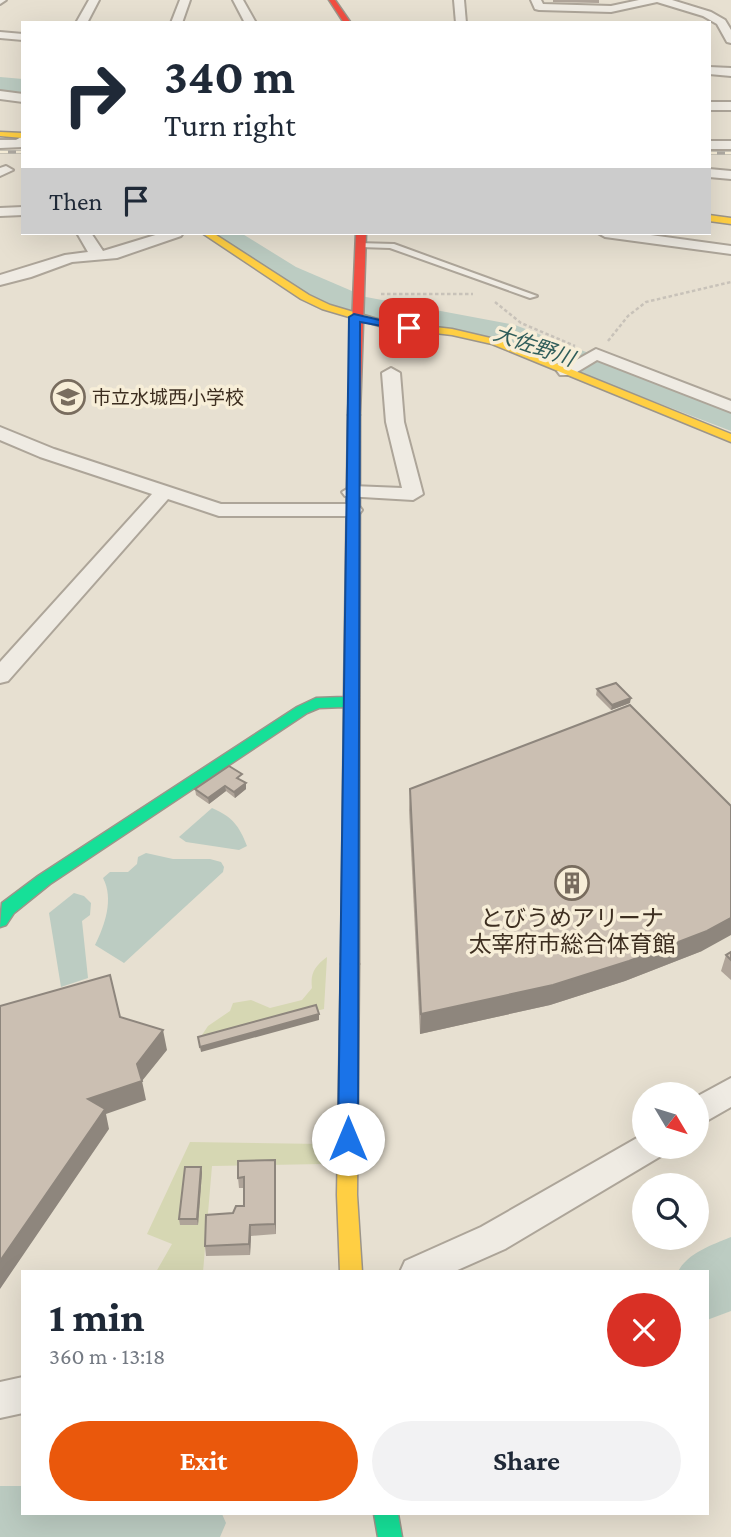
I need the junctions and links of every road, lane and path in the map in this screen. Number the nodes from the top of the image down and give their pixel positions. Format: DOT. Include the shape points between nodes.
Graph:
graph roads {
  1 [pos="94,0"];
  2 [pos="185,0"];
  3 [pos="238,0"];
  4 [pos="332,0"];
  5 [pos="459,0"];
  6 [pos="536,0"];
  7 [pos="654,0"];
  8 [pos="661,0"];
  9 [pos="81,21"];
  10 [pos="177,21"];
  11 [pos="250,21"];
  12 [pos="347,21"];
  13 [pos="461,21"];
  14 [pos="0,35"];
  15 [pos="727,36"];
  16 [pos="21,37"];
  17 [pos="711,71"];
  18 [pos="731,72"];
  19 [pos="0,96"];
  20 [pos="21,99"];
  21 [pos="711,106"];
  22 [pos="731,106"];
  23 [pos="0,121"];
  24 [pos="21,133"];
  25 [pos="0,134"];
  26 [pos="21,134"];
  27 [pos="21,139"];
  28 [pos="0,144"];
  29 [pos="711,145"];
  30 [pos="731,145"];
  31 [pos="711,167"];
  32 [pos="731,168"];
  33 [pos="711,173"];
  34 [pos="731,175"];
  35 [pos="711,202"];
  36 [pos="731,205"];
  37 [pos="21,211"];
  38 [pos="0,212"];
  39 [pos="711,218"];
  40 [pos="731,220"];
  41 [pos="85,235"];
  42 [pos="170,235"];
  43 [pos="210,235"];
  44 [pos="620,235"];
  45 [pos="360,239"];
  46 [pos="731,250"];
  47 [pos="98,256"];
  48 [pos="0,280"];
  49 [pos="731,282"];
  50 [pos="357,295"];
  51 [pos="533,296"];
  52 [pos="484,297"];
  53 [pos="494,301"];
  54 [pos="354,317"];
  55 [pos="596,354"];
  56 [pos="566,371"];
  57 [pos="391,373"];
  58 [pos="731,407"];
  59 [pos="0,433"];
  60 [pos="731,438"];
  61 [pos="164,492"];
  62 [pos="352,501"];
  63 [pos="0,676"];
  64 [pos="353,702"];
  65 [pos="0,920"];
  66 [pos="731,1091"];
  67 [pos="709,1105"];
  68 [pos="632,1157"];
  69 [pos="351,1270"];
  70 [pos="421,1270"];
  71 [pos="21,1395"];
  72 [pos="0,1400"];
  73 [pos="386,1515"];
  74 [pos="390,1537"];
  1 -- 9 [label="street"];
  2 -- 10 [label="street"];
  3 -- 11 [label="street"];
  4 -- 12 [label="main road"];
  5 -- 13 [label="street"];
  6 -- 7 [label="street" via="539,7 611,9"];
  8 -- 15 [label="street" via="707,14 721,22"];
  14 -- 16 [label="street"];
  17 -- 18 [label="street"];
  19 -- 20 [label="street"];
  21 -- 22 [label="street"];
  23 -- 24 [label="main road"];
  25 -- 26 [label="main road"];
  27 -- 28 [label="street" via="20,144"];
  29 -- 30 [label="street"];
  31 -- 32 [label="street"];
  33 -- 34 [label="street"];
  35 -- 36 [label="main road"];
  37 -- 38 [label="street"];
  39 -- 40 [label="main road"];
  41 -- 47 [label="street"];
  42 -- 47 [label="street"];
  43 -- 54 [label="main road" via="305,297"];
  44 -- 46 [label="street"];
  45 -- 50 [label="main road"];
  45 -- 51 [label="lane"];
  47 -- 48 [label="street" via="70,258"];
  49 -- 55 [label="path" via="646,302"];
  50 -- 52 [label="path"];
  50 -- 54 [label="main road"];
  53 -- 55 [label="path" via="521,323"];
  54 -- 56 [label="main road" via="479,338"];
  54 -- 62 [label="main road"];
  55 -- 56 [label="street"];
  55 -- 58 [label="street"];
  56 -- 60 [label="main road"];
  57 -- 62 [label="street" via="395,422 413,494"];
  59 -- 61 [label="street"];
  61 -- 62 [label="street" via="219,510"];
  61 -- 63 [label="street"];
  62 -- 64 [label="main road"];
  64 -- 65 [label="main road" via="316,703 302,710 44,880"];
  64 -- 69 [label="main road" via="347,1195"];
  66 -- 67 [label="street"];
  68 -- 70 [label="street" via="493,1238"];
  71 -- 72 [label="street"];
  73 -- 74 [label="main road"];
}
